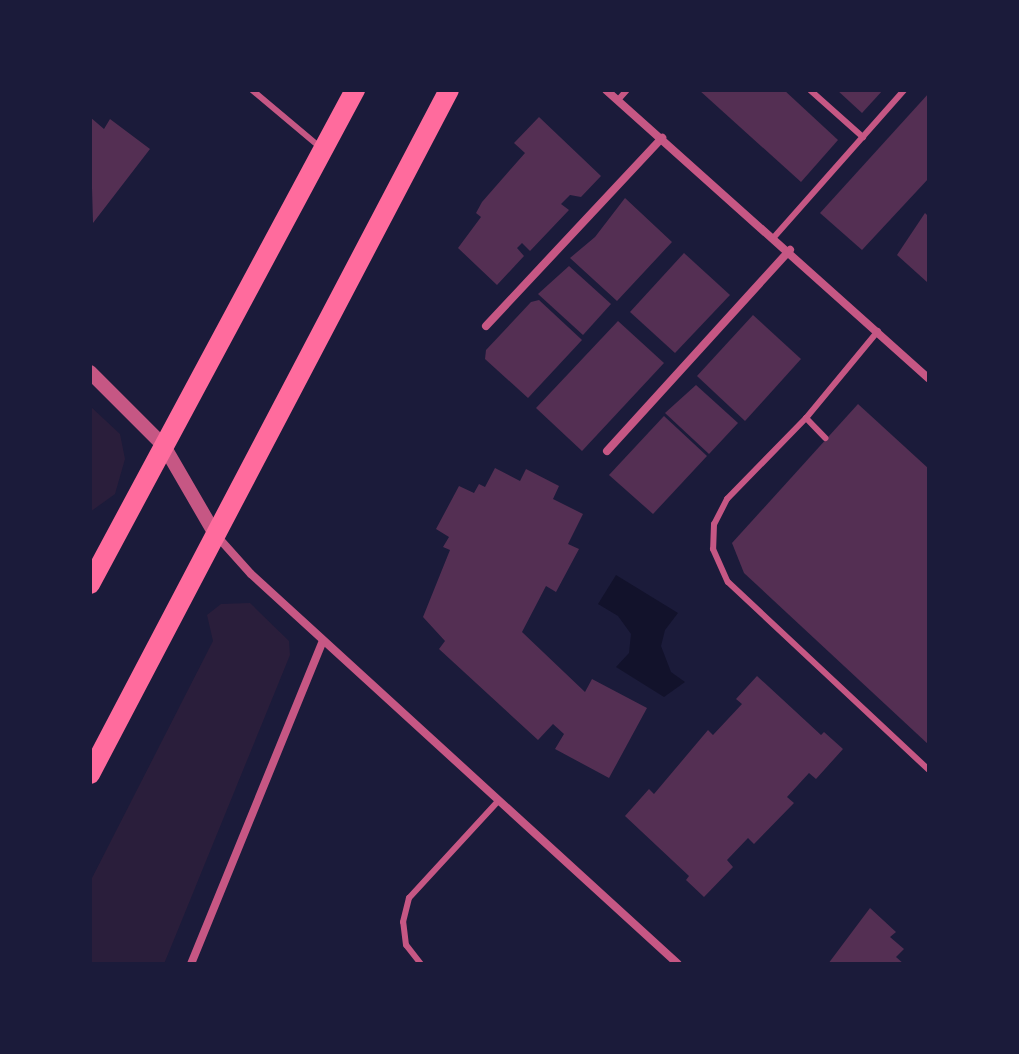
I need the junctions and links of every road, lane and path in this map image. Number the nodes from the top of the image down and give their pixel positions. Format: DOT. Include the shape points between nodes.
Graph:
graph roads {
  1 [pos="252,90"];
  2 [pos="355,90"];
  3 [pos="449,90"];
  4 [pos="606,90"];
  5 [pos="627,90"];
  6 [pos="810,90"];
  7 [pos="904,90"];
  8 [pos="618,100"];
  9 [pos="863,137"];
  10 [pos="662,138"];
  11 [pos="322,149"];
  12 [pos="775,236"];
  13 [pos="790,250"];
  14 [pos="486,326"];
  15 [pos="878,331"];
  16 [pos="90,372"];
  17 [pos="929,379"];
  18 [pos="806,418"];
  19 [pos="825,438"];
  20 [pos="164,446"];
  21 [pos="607,451"];
  22 [pos="215,534"];
  23 [pos="90,584"];
  24 [pos="323,641"];
  25 [pos="929,770"];
  26 [pos="90,774"];
  27 [pos="499,800"];
  28 [pos="191,964"];
  29 [pos="421,964"];
  30 [pos="678,964"];
  1 -- 11 [label="lane"];
  2 -- 11 [label="main road"];
  3 -- 22 [label="main road"];
  4 -- 8 [label="street"];
  5 -- 8 [label="lane"];
  6 -- 9 [label="lane"];
  7 -- 9 [label="lane"];
  8 -- 10 [label="street"];
  9 -- 12 [label="lane"];
  10 -- 12 [label="street"];
  10 -- 14 [label="street"];
  11 -- 20 [label="main road"];
  12 -- 13 [label="street"];
  13 -- 15 [label="street"];
  13 -- 21 [label="street"];
  15 -- 17 [label="street"];
  15 -- 18 [label="lane"];
  16 -- 20 [label="street"];
  18 -- 19 [label="lane"];
  18 -- 25 [label="lane" via="727,499 714,524 713,549 728,582"];
  20 -- 22 [label="street"];
  20 -- 23 [label="main road"];
  22 -- 24 [label="street"];
  22 -- 26 [label="main road"];
  24 -- 27 [label="street"];
  24 -- 28 [label="street"];
  27 -- 29 [label="lane" via="409,898 403,922 406,945"];
  27 -- 30 [label="street"];
}
